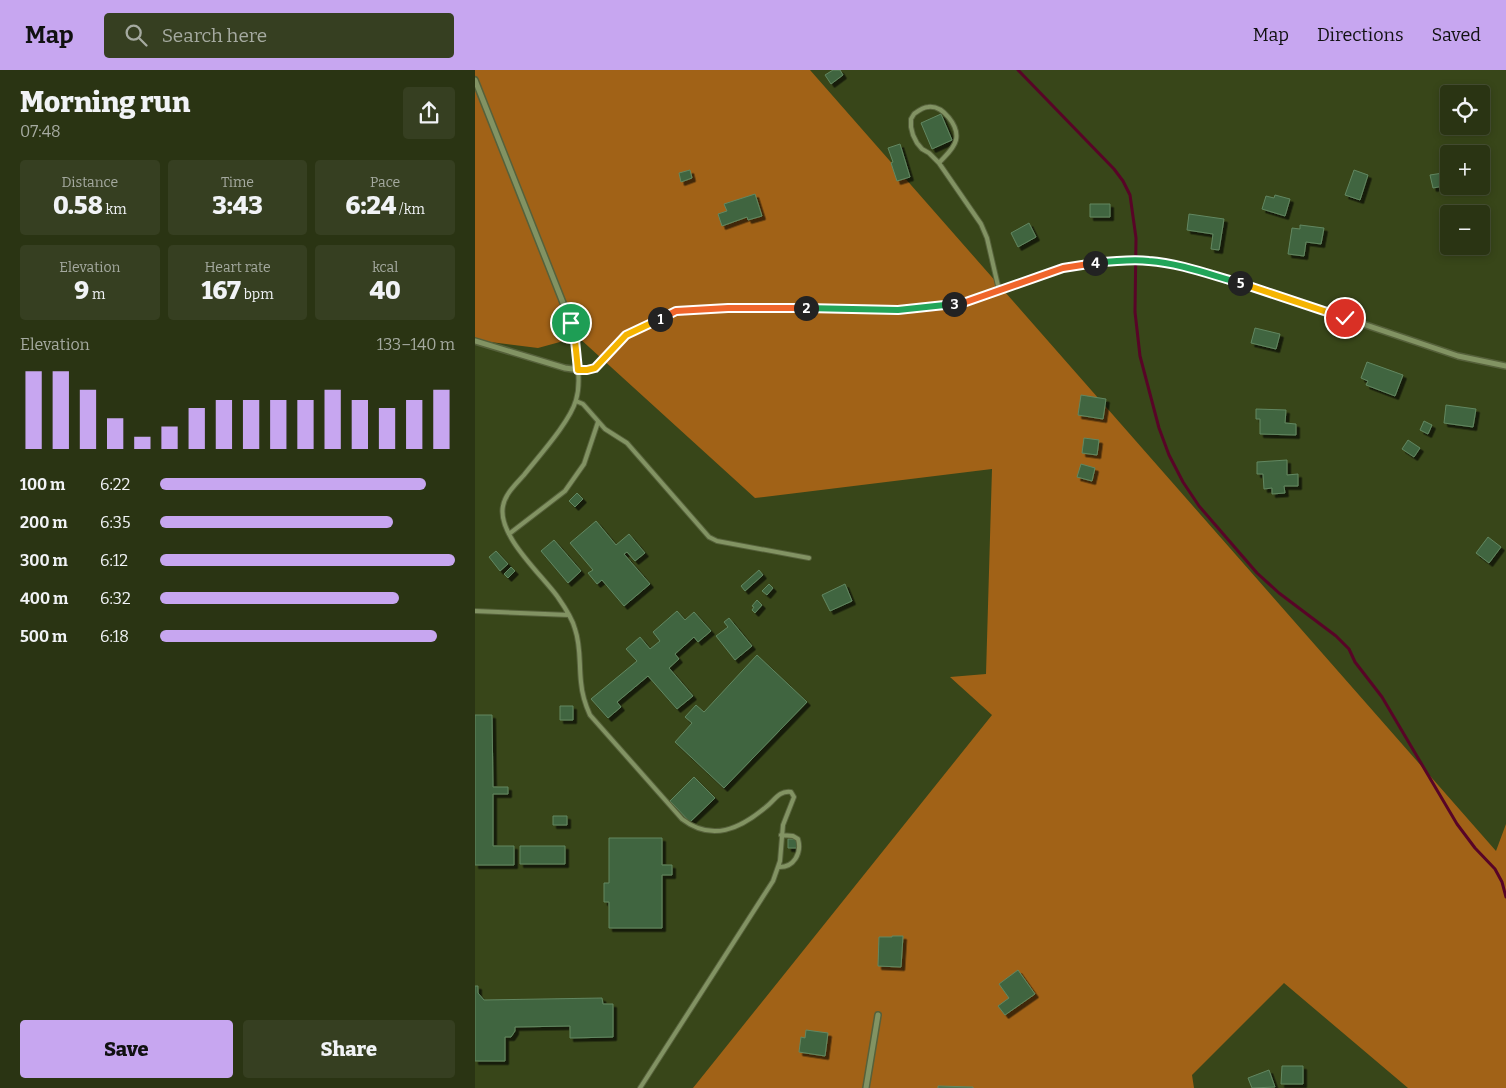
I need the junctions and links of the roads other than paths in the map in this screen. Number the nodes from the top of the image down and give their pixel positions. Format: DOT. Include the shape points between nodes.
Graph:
graph roads {
  1 [pos="475,80"];
  2 [pos="939,162"];
  3 [pos="999,290"];
  4 [pos="475,341"];
  5 [pos="1506,366"];
  6 [pos="578,370"];
  7 [pos="576,401"];
  8 [pos="598,422"];
  9 [pos="509,534"];
  10 [pos="809,558"];
  11 [pos="475,611"];
  12 [pos="569,615"];
  13 [pos="781,835"];
  14 [pos="778,867"];
  15 [pos="878,1015"];
  16 [pos="640,1088"];
  17 [pos="866,1088"];
  1 -- 6 [label="street" via="571,323"];
  2 -- 2 [label="lane" via="922,149 913,135 913,114 928,107 943,112 957,133 954,146"];
  2 -- 3 [label="lane" via="981,224"];
  3 -- 5 [label="street" via="1063,268 1109,261 1150,260 1247,285 1458,356"];
  3 -- 6 [label="street" via="963,303 898,310 761,307 676,311 626,335 595,368"];
  4 -- 6 [label="street"];
  6 -- 7 [label="lane"];
  7 -- 8 [label="lane" via="583,404"];
  7 -- 9 [label="lane" via="560,428 505,499 502,513"];
  8 -- 9 [label="lane" via="584,464 565,491"];
  8 -- 10 [label="lane" via="627,443 709,538"];
  9 -- 12 [label="lane"];
  11 -- 12 [label="lane"];
  12 -- 13 [label="lane" via="579,642 581,683 590,715 682,819 707,831 724,830 742,824 779,794 788,791 793,793 794,799"];
  13 -- 14 [label="lane"];
  13 -- 14 [label="lane" via="798,839 799,850 791,863"];
  14 -- 16 [label="lane" via="760,902"];
  15 -- 17 [label="street"];
}
